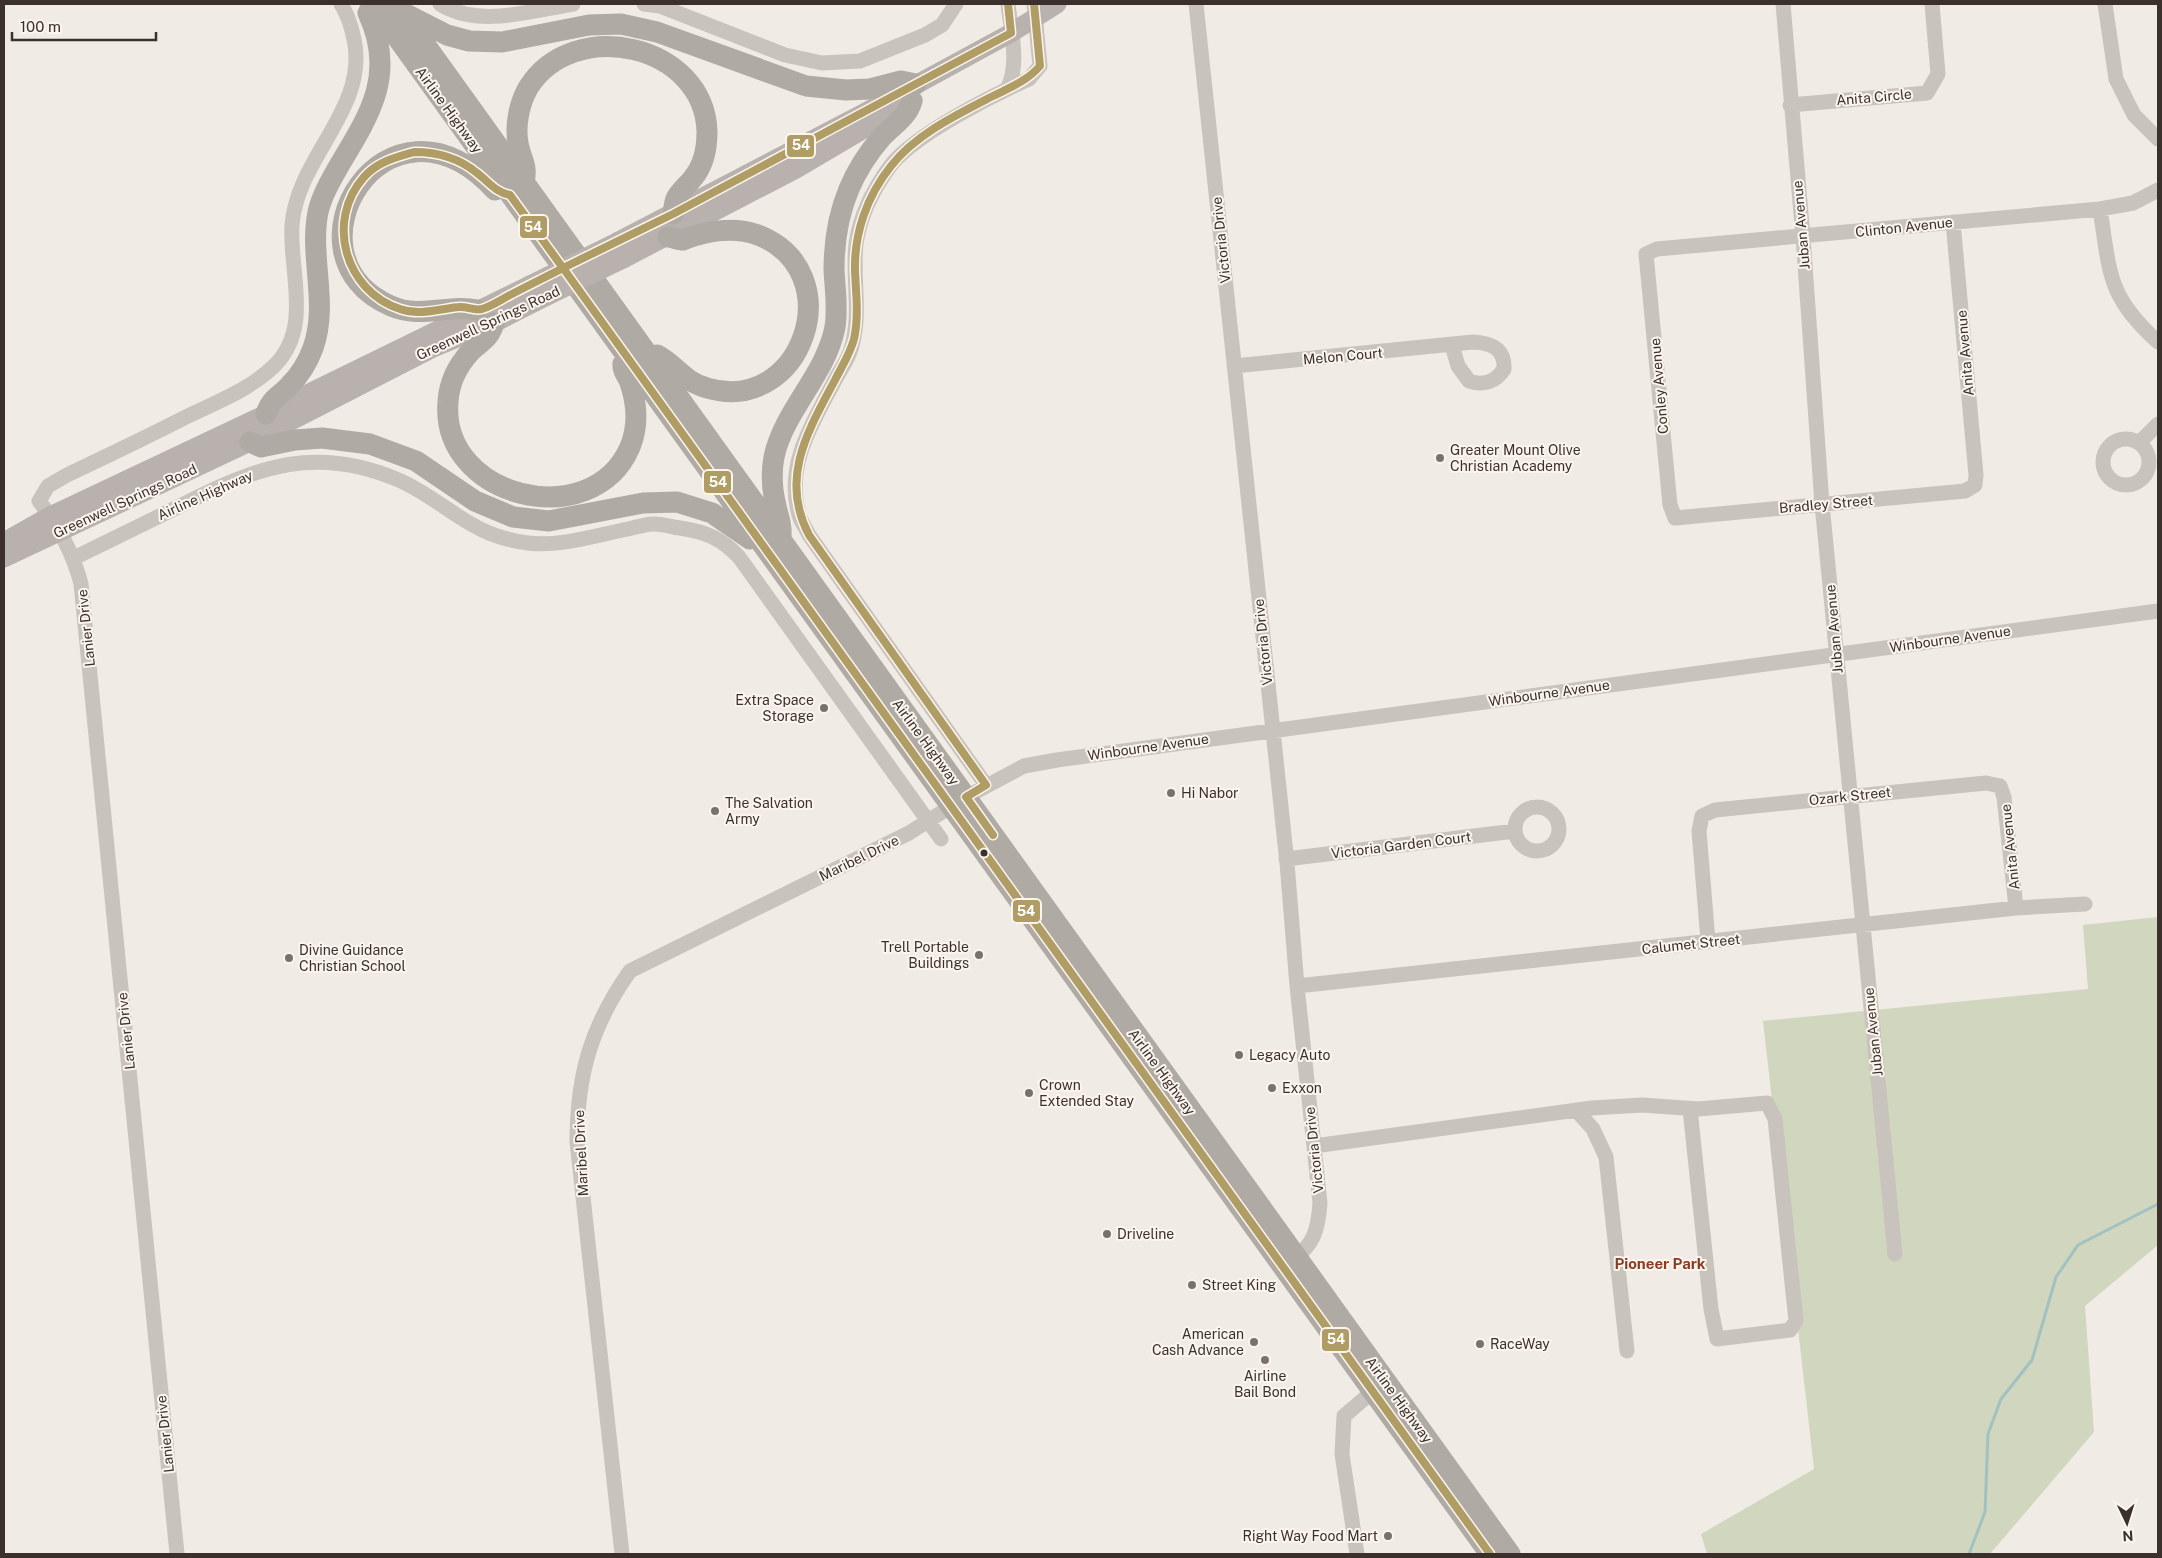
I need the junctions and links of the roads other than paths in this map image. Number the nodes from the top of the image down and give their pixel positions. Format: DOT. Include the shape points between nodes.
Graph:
graph roads {
  1 [pos="341,4"];
  2 [pos="373,4"];
  3 [pos="440,4"];
  4 [pos="573,4"];
  5 [pos="644,4"];
  6 [pos="956,4"];
  7 [pos="1008,4"];
  8 [pos="1057,4"];
  9 [pos="1196,4"];
  10 [pos="1783,4"];
  11 [pos="1932,4"];
  12 [pos="2106,4"];
  13 [pos="398,8"];
  14 [pos="1035,11"];
  15 [pos="1011,33"];
  16 [pos="1007,90"];
  17 [pos="914,92"];
  18 [pos="1790,105"];
  19 [pos="2158,139"];
  20 [pos="517,189"];
  21 [pos="2158,190"];
  22 [pos="2100,209"];
  23 [pos="673,214"];
  24 [pos="1953,222"];
  25 [pos="668,236"];
  26 [pos="1803,237"];
  27 [pos="620,250"];
  28 [pos="1646,254"];
  29 [pos="485,317"];
  30 [pos="2158,342"];
  31 [pos="1452,345"];
  32 [pos="637,355"];
  33 [pos="1234,366"];
  34 [pos="266,414"];
  35 [pos="2158,424"];
  36 [pos="250,442"];
  37 [pos="2139,443"];
  38 [pos="1975,485"];
  39 [pos="1822,504"];
  40 [pos="50,516"];
  41 [pos="1675,518"];
  42 [pos="62,532"];
  43 [pos="781,540"];
  44 [pos="759,541"];
  45 [pos="4,542"];
  46 [pos="4,558"];
  47 [pos="74,558"];
  48 [pos="2158,611"];
  49 [pos="1837,654"];
  50 [pos="1273,731"];
  51 [pos="986,785"];
  52 [pos="2000,786"];
  53 [pos="1849,795"];
  54 [pos="957,802"];
  55 [pos="928,821"];
  56 [pos="1515,831"];
  57 [pos="941,839"];
  58 [pos="1286,859"];
  59 [pos="2086,904"];
  60 [pos="2016,908"];
  61 [pos="1863,927"];
  62 [pos="1708,941"];
  63 [pos="1297,986"];
  64 [pos="1690,1109"];
  65 [pos="1576,1110"];
  66 [pos="1314,1146"];
  67 [pos="1895,1254"];
  68 [pos="1290,1262"];
  69 [pos="1627,1351"];
  70 [pos="1380,1389"];
  71 [pos="1486,1541"];
  72 [pos="177,1554"];
  73 [pos="622,1554"];
  74 [pos="1357,1554"];
  75 [pos="1510,1554"];
  1 -- 40 [label="street" via="349,16 355,46 355,81 342,112 303,180 292,224 297,312 292,341 275,365 248,387 48,486 39,501"];
  2 -- 20 [label="highway, Airline Highway"];
  2 -- 34 [label="highway" via="368,13 377,36 380,77 370,112 331,181 318,214 320,310 316,340 304,367 289,387 270,403"];
  3 -- 4 [label="street" via="451,11 498,18"];
  5 -- 6 [label="street" via="660,6 785,55 822,63 860,61 925,35 942,25"];
  7 -- 15 [label="street"];
  8 -- 14 [label="main road, Greenwell Springs Road"];
  9 -- 33 [label="street, Victoria Drive"];
  10 -- 18 [label="street, Juban Avenue"];
  11 -- 18 [label="street, Anita Circle" via="1938,74 1927,93"];
  12 -- 19 [label="street" via="2116,78 2134,115"];
  13 -- 17 [label="highway" via="447,35 469,41 502,42 589,25 621,24 657,32 806,86 870,89 901,82"];
  13 -- 20 [label="highway, Airline Highway"];
  14 -- 15 [label="main road, Greenwell Springs Road"];
  14 -- 16 [label="street" via="1040,66 1029,79"];
  15 -- 16 [label="street" via="1013,78"];
  15 -- 17 [label="main road, Greenwell Springs Road"];
  16 -- 51 [label="street" via="926,135 893,164 874,191 863,214 856,244 858,318 851,351 804,438 796,465 794,490 798,513 809,535"];
  17 -- 23 [label="main road, Greenwell Springs Road"];
  17 -- 25 [label="main road, Greenwell Springs Road" via="796,169"];
  17 -- 43 [label="highway" via="908,113 864,161 843,206 835,249 836,315 833,336 784,429 774,458 773,490 782,525"];
  18 -- 26 [label="street, Juban Avenue"];
  20 -- 23 [label="highway" via="527,168 518,143 517,124 522,101 533,81 548,66 584,49 603,46 631,48 672,66 696,91 704,109 707,131 704,155 694,177 676,198"];
  20 -- 29 [label="highway" via="498,194 471,168 451,157 416,152 376,167 357,186 346,207 344,251 357,279 373,296 411,312 461,307"];
  20 -- 32 [label="highway, Airline Highway"];
  21 -- 22 [label="street, Clinton Avenue" via="2134,204"];
  22 -- 24 [label="street, Clinton Avenue"];
  22 -- 30 [label="street" via="2111,279 2122,304"];
  23 -- 27 [label="main road, Greenwell Springs Road"];
  24 -- 26 [label="street, Clinton Avenue"];
  24 -- 38 [label="street, Anita Avenue"];
  25 -- 27 [label="main road, Greenwell Springs Road"];
  25 -- 32 [label="highway" via="682,240 716,231 736,231 757,235 775,245 792,261 805,285 809,302 806,331 797,354 779,373 760,385 737,390 716,390 697,384 659,356"];
  26 -- 28 [label="street, Clinton Avenue" via="1657,249"];
  26 -- 39 [label="street, Juban Avenue"];
  27 -- 29 [label="main road, Greenwell Springs Road, bridge"];
  28 -- 41 [label="street, Conley Avenue" via="1670,505"];
  29 -- 32 [label="highway" via="490,336 466,357 456,372 449,394 449,422 458,449 472,466 500,486 520,494 551,498 579,492 605,479 620,464 633,437 636,415 633,392 622,365"];
  29 -- 34 [label="main road, Greenwell Springs Road"];
  29 -- 36 [label="main road, Greenwell Springs Road" via="433,348"];
  31 -- 33 [label="street, Melon Court"];
  32 -- 43 [label="highway, Airline Highway"];
  32 -- 44 [label="highway, Airline Highway"];
  33 -- 50 [label="street, Victoria Drive"];
  34 -- 40 [label="main road, Greenwell Springs Road"];
  35 -- 37 [label="street"];
  36 -- 42 [label="main road, Greenwell Springs Road"];
  36 -- 44 [label="highway" via="261,447 322,438 370,444 416,461 474,501 513,517 549,521 644,503 677,502 705,509 730,523 746,538"];
  38 -- 39 [label="street, Bradley Street" via="1965,491"];
  39 -- 41 [label="street, Bradley Street"];
  39 -- 49 [label="street, Juban Avenue"];
  40 -- 42 [label="street, Lanier Drive"];
  40 -- 45 [label="main road, Greenwell Springs Road"];
  42 -- 46 [label="main road, Greenwell Springs Road"];
  42 -- 47 [label="street, Lanier Drive"];
  43 -- 54 [label="highway, Airline Highway"];
  44 -- 54 [label="highway, Airline Highway"];
  47 -- 55 [label="street, Airline Highway" via="220,485 268,468 304,462 334,461 374,469 420,490 482,532 528,543 562,541 654,524 704,531 729,546 739,557"];
  47 -- 72 [label="street, Lanier Drive" via="82,584 93,690"];
  48 -- 49 [label="street, Winbourne Avenue"];
  49 -- 50 [label="street, Winbourne Avenue"];
  49 -- 53 [label="street, Juban Avenue"];
  50 -- 51 [label="street, Winbourne Avenue" via="1024,766"];
  50 -- 58 [label="street, Victoria Drive"];
  51 -- 54 [label="street, Winbourne Avenue"];
  52 -- 53 [label="street, Ozark Street" via="1986,783"];
  52 -- 60 [label="street, Anita Avenue"];
  53 -- 61 [label="street, Juban Avenue"];
  53 -- 62 [label="street, Ozark Street" via="1715,810 1702,816 1699,831"];
  54 -- 55 [label="street, Maribel Drive"];
  54 -- 68 [label="highway, Airline Highway"];
  55 -- 57 [label="street, Airline Highway"];
  55 -- 73 [label="street, Maribel Drive" via="630,971 596,1028 583,1070 577,1106 577,1142"];
  56 -- 58 [label="street, Victoria Garden Court"];
  58 -- 63 [label="street, Victoria Drive"];
  59 -- 60 [label="street, Calumet Street"];
  60 -- 61 [label="street, Calumet Street"];
  61 -- 62 [label="street, Calumet Street"];
  61 -- 67 [label="street, Juban Avenue"];
  62 -- 63 [label="street, Calumet Street"];
  63 -- 66 [label="street, Victoria Drive"];
  64 -- 64 [label="street" via="1767,1104 1775,1119 1796,1321 1790,1330 1717,1339"];
  64 -- 65 [label="street" via="1642,1105"];
  65 -- 66 [label="street"];
  65 -- 69 [label="street" via="1593,1129 1606,1157"];
  66 -- 68 [label="street, Victoria Drive" via="1320,1203 1318,1225 1311,1243"];
  68 -- 70 [label="highway, Airline Highway"];
  70 -- 71 [label="highway, Airline Highway"];
  70 -- 74 [label="street" via="1344,1416 1342,1454"];
  71 -- 75 [label="highway, Airline Highway"];
}
